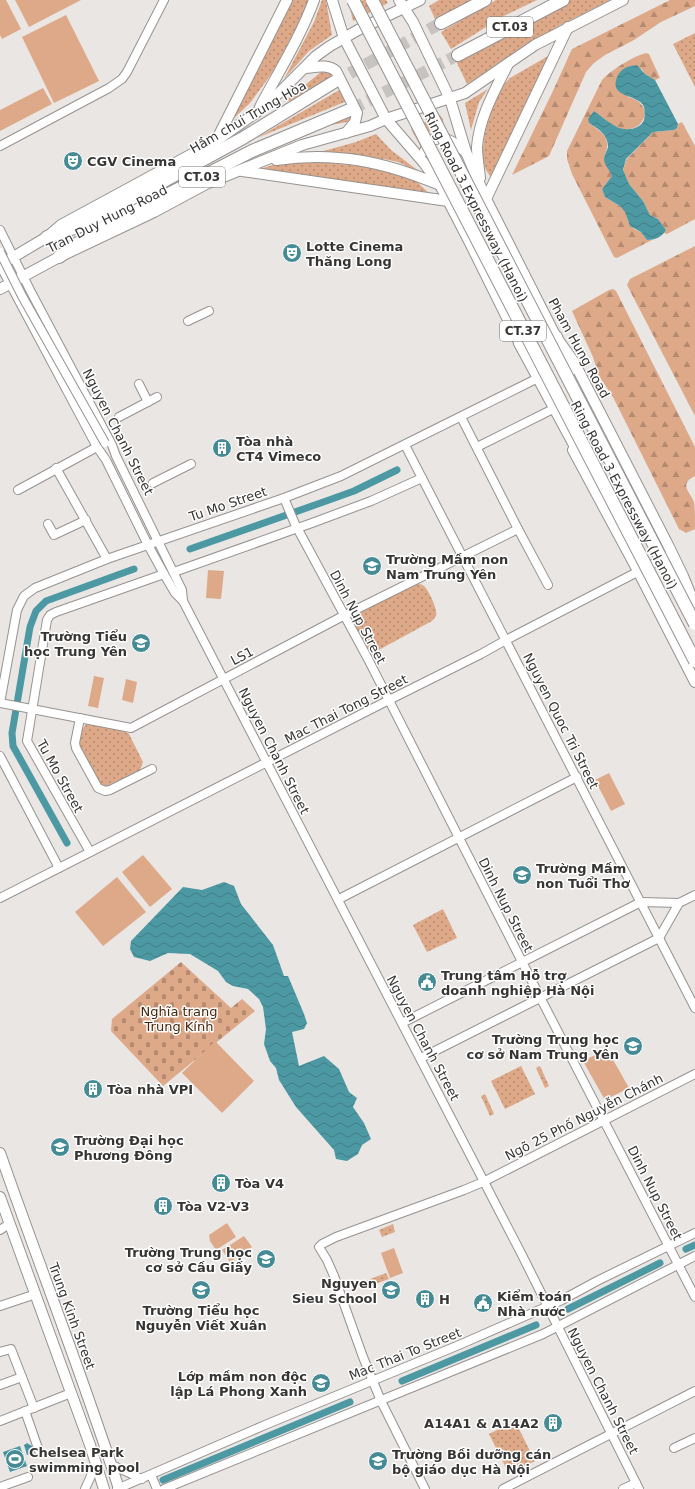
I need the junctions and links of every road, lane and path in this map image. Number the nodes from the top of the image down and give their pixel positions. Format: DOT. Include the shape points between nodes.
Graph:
graph roads {
  1 [pos="164,0"];
  2 [pos="287,0"];
  3 [pos="314,0"];
  4 [pos="332,0"];
  5 [pos="353,0"];
  6 [pos="372,0"];
  7 [pos="420,0"];
  8 [pos="485,0"];
  9 [pos="563,0"];
  10 [pos="623,0"];
  11 [pos="402,4"];
  12 [pos="442,23"];
  13 [pos="568,27"];
  14 [pos="344,38"];
  15 [pos="458,55"];
  16 [pos="509,62"];
  17 [pos="306,68"];
  18 [pos="334,82"];
  19 [pos="450,99"];
  20 [pos="352,109"];
  21 [pos="257,112"];
  22 [pos="386,119"];
  23 [pos="346,133"];
  24 [pos="216,141"];
  25 [pos="0,146"];
  26 [pos="466,152"];
  27 [pos="260,162"];
  28 [pos="424,163"];
  29 [pos="239,170"];
  30 [pos="440,185"];
  31 [pos="480,185"];
  32 [pos="486,199"];
  33 [pos="448,201"];
  34 [pos="0,233"];
  35 [pos="47,237"];
  36 [pos="0,252"];
  37 [pos="59,257"];
  38 [pos="14,258"];
  39 [pos="0,265"];
  40 [pos="24,277"];
  41 [pos="5,287"];
  42 [pos="209,311"];
  43 [pos="42,312"];
  44 [pos="26,315"];
  45 [pos="188,321"];
  46 [pos="556,337"];
  47 [pos="520,343"];
  48 [pos="536,379"];
  49 [pos="139,384"];
  50 [pos="157,397"];
  51 [pos="148,402"];
  52 [pos="552,410"];
  53 [pos="461,417"];
  54 [pos="119,418"];
  55 [pos="105,443"];
  56 [pos="405,445"];
  57 [pos="97,447"];
  58 [pos="477,447"];
  59 [pos="116,456"];
  60 [pos="106,460"];
  61 [pos="191,464"];
  62 [pos="56,468"];
  63 [pos="422,478"];
  64 [pos="153,483"];
  65 [pos="18,490"];
  66 [pos="286,501"];
  67 [pos="86,520"];
  68 [pos="48,524"];
  69 [pos="296,527"];
  70 [pos="518,529"];
  71 [pos="159,541"];
  72 [pos="148,545"];
  73 [pos="672,554"];
  74 [pos="462,557"];
  75 [pos="106,559"];
  76 [pos="174,572"];
  77 [pos="638,572"];
  78 [pos="164,574"];
  79 [pos="548,585"];
  80 [pos="182,601"];
  81 [pos="695,606"];
  82 [pos="344,616"];
  83 [pos="695,620"];
  84 [pos="695,624"];
  85 [pos="506,640"];
  86 [pos="695,661"];
  87 [pos="695,669"];
  88 [pos="224,679"];
  89 [pos="695,682"];
  90 [pos="389,700"];
  91 [pos="0,703"];
  92 [pos="28,709"];
  93 [pos="80,718"];
  94 [pos="0,756"];
  95 [pos="266,763"];
  96 [pos="152,769"];
  97 [pos="577,778"];
  98 [pos="459,838"];
  99 [pos="90,852"];
  100 [pos="58,868"];
  101 [pos="695,895"];
  102 [pos="0,898"];
  103 [pos="339,899"];
  104 [pos="641,902"];
  105 [pos="679,903"];
  106 [pos="659,938"];
  107 [pos="522,962"];
  108 [pos="540,997"];
  109 [pos="695,1008"];
  110 [pos="402,1023"];
  111 [pos="420,1058"];
  112 [pos="695,1074"];
  113 [pos="604,1121"];
  114 [pos="0,1153"];
  115 [pos="483,1182"];
  116 [pos="0,1197"];
  117 [pos="9,1224"];
  118 [pos="0,1230"];
  119 [pos="695,1233"];
  120 [pos="669,1246"];
  121 [pos="695,1256"];
  122 [pos="678,1265"];
  123 [pos="36,1294"];
  124 [pos="695,1297"];
  125 [pos="0,1306"];
  126 [pos="547,1306"];
  127 [pos="557,1327"];
  128 [pos="0,1352"];
  129 [pos="22,1376"];
  130 [pos="373,1381"];
  131 [pos="0,1385"];
  132 [pos="695,1391"];
  133 [pos="71,1393"];
  134 [pos="381,1401"];
  135 [pos="34,1408"];
  136 [pos="25,1411"];
  137 [pos="0,1421"];
  138 [pos="612,1432"];
  139 [pos="695,1438"];
  140 [pos="674,1448"];
  141 [pos="39,1451"];
  142 [pos="110,1464"];
  143 [pos="96,1465"];
  144 [pos="151,1475"];
  145 [pos="28,1477"];
  146 [pos="142,1479"];
  147 [pos="637,1486"];
  148 [pos="0,1487"];
  149 [pos="85,1489"];
  150 [pos="104,1489"];
  151 [pos="118,1489"];
  152 [pos="157,1489"];
  153 [pos="164,1489"];
  154 [pos="425,1489"];
  155 [pos="503,1489"];
  156 [pos="623,1489"];
  1 -- 25 [label="street" via="122,79"];
  2 -- 24 [label="main road"];
  3 -- 21 [label="main road" via="290,53"];
  4 -- 14 [label="main road"];
  5 -- 86 [label="highway, Ring Road 3 Expressway (Hanoi) / CT.37, bridge"];
  6 -- 84 [label="highway, Ring Road 3 Expressway (Hanoi) / CT.37, bridge"];
  7 -- 11 [label="main road, Tran Duy Hung Road"];
  8 -- 12 [label="highway, CT.03"];
  9 -- 15 [label="highway, CT.03"];
  10 -- 13 [label="main road, Tran Duy Hung Road"];
  11 -- 14 [label="main road, Tran Duy Hung Road"];
  11 -- 19 [label="main road, Pham Hung Road"];
  13 -- 16 [label="main road, Tran Duy Hung Road"];
  13 -- 32 [label="main road"];
  14 -- 17 [label="main road, Tran Duy Hung Road" via="316,56"];
  14 -- 22 [label="main road"];
  16 -- 19 [label="main road, Tran Duy Hung Road" via="465,93"];
  16 -- 31 [label="main road" via="488,105 479,134 477,148"];
  17 -- 21 [label="main road, Tran Duy Hung Road"];
  17 -- 23 [label="main road" via="326,66 336,71 357,113 355,122"];
  18 -- 35 [label="highway, Hầm chui Trung Hòa / CT.03" via="236,142 83,225"];
  19 -- 22 [label="main road, Tran Duy Hung Road"];
  19 -- 26 [label="main road, Pham Hung Road"];
  20 -- 37 [label="highway, CT.03" via="252,151 89,235"];
  21 -- 24 [label="main road, Tran Duy Hung Road"];
  22 -- 23 [label="main road, Tran Duy Hung Road"];
  22 -- 28 [label="main road"];
  23 -- 27 [label="main road, Tran Duy Hung Road" via="302,145"];
  24 -- 35 [label="main road, Tran Duy Hung Road" via="61,225"];
  26 -- 28 [label="main road" via="444,138 434,139 426,146"];
  26 -- 31 [label="main road, Pham Hung Road"];
  27 -- 29 [label="main road, Tran Duy Hung Road"];
  27 -- 30 [label="main road" via="321,156 370,162 411,173"];
  28 -- 30 [label="main road"];
  29 -- 33 [label="main road"];
  29 -- 37 [label="main road, Tran Duy Hung Road" via="199,187 154,212"];
  30 -- 33 [label="main road"];
  31 -- 32 [label="main road, Pham Hung Road"];
  32 -- 46 [label="main road, Pham Hung Road"];
  33 -- 47 [label="main road"];
  34 -- 38 [label="street, Nguyen Chanh Street"];
  35 -- 38 [label="main road, Tran Duy Hung Road"];
  36 -- 55 [label="street, bridge"];
  37 -- 40 [label="main road, Tran Duy Hung Road"];
  38 -- 39 [label="main road, Tran Duy Hung Road"];
  38 -- 40 [label="street, Nguyen Chanh Street"];
  39 -- 41 [label="street, Nguyen Chanh Street"];
  40 -- 41 [label="main road, Tran Duy Hung Road"];
  40 -- 43 [label="street, Nguyen Chanh Street"];
  41 -- 44 [label="street, Nguyen Chanh Street"];
  42 -- 45 [label="street"];
  43 -- 44 [label="street" via="30,307"];
  43 -- 59 [label="street, Nguyen Chanh Street"];
  44 -- 57 [label="street, Nguyen Chanh Street"];
  46 -- 73 [label="main road, Pham Hung Road" via="574,362"];
  46 -- 83 [label="highway, bridge" via="567,366 659,542"];
  47 -- 48 [label="main road"];
  47 -- 87 [label="highway" via="688,661"];
  48 -- 52 [label="main road"];
  48 -- 53 [label="street, Tu Mo Street"];
  49 -- 51 [label="street"];
  50 -- 51 [label="street"];
  51 -- 54 [label="street"];
  52 -- 58 [label="street"];
  52 -- 77 [label="main road"];
  53 -- 56 [label="street, Tu Mo Street"];
  53 -- 58 [label="street"];
  55 -- 59 [label="street"];
  55 -- 60 [label="street"];
  56 -- 63 [label="street, Nguyen Quoc Tri Street"];
  56 -- 66 [label="street, Tu Mo Street"];
  57 -- 60 [label="street, Nguyen Chanh Street"];
  57 -- 62 [label="street"];
  58 -- 70 [label="street"];
  59 -- 71 [label="street, Nguyen Chanh Street"];
  60 -- 72 [label="street, Nguyen Chanh Street"];
  61 -- 64 [label="street"];
  62 -- 65 [label="street"];
  62 -- 67 [label="street"];
  63 -- 69 [label="street" via="371,501"];
  63 -- 74 [label="street, Nguyen Quoc Tri Street"];
  66 -- 69 [label="street, Dinh Nup Street"];
  66 -- 71 [label="street, Tu Mo Street"];
  67 -- 68 [label="street" via="54,535"];
  67 -- 75 [label="street"];
  69 -- 76 [label="street"];
  69 -- 82 [label="street, Dinh Nup Street"];
  70 -- 74 [label="street, LS1"];
  70 -- 79 [label="street"];
  71 -- 72 [label="street, Tu Mo Street"];
  71 -- 76 [label="street, Nguyen Chanh Street"];
  72 -- 75 [label="street, Tu Mo Street"];
  72 -- 78 [label="street, Nguyen Chanh Street"];
  73 -- 77 [label="street, Mac Thai Tong Street"];
  73 -- 81 [label="main road, Pham Hung Road"];
  74 -- 82 [label="street, LS1"];
  74 -- 85 [label="street, Nguyen Quoc Tri Street"];
  75 -- 91 [label="street, Tu Mo Street" via="34,588 24,596 18,605 15,618"];
  76 -- 80 [label="street, Nguyen Chanh Street" via="182,590"];
  77 -- 85 [label="street, Mac Thai Tong Street"];
  77 -- 89 [label="main road"];
  78 -- 80 [label="street, Nguyen Chanh Street"];
  78 -- 92 [label="street, Tu Mo Street" via="50,615 46,623"];
  80 -- 88 [label="street, Nguyen Chanh Street"];
  82 -- 88 [label="street, LS1"];
  82 -- 90 [label="street, Dinh Nup Street"];
  85 -- 90 [label="street, Mac Thai Tong Street"];
  85 -- 97 [label="street, Nguyen Quoc Tri Street"];
  88 -- 93 [label="street, LS1" via="131,728"];
  88 -- 95 [label="street, Nguyen Chanh Street"];
  90 -- 95 [label="street, Mac Thai Tong Street"];
  90 -- 98 [label="street, Dinh Nup Street"];
  91 -- 92 [label="street, LS1"];
  92 -- 93 [label="street, LS1"];
  92 -- 99 [label="street, Tu Mo Street" via="28,744"];
  93 -- 96 [label="street" via="76,748 98,788 110,790"];
  94 -- 100 [label="street"];
  95 -- 99 [label="street, Mac Thai Tong Street"];
  95 -- 103 [label="street, Nguyen Chanh Street"];
  97 -- 98 [label="street"];
  97 -- 104 [label="street, Nguyen Quoc Tri Street"];
  98 -- 103 [label="street"];
  98 -- 107 [label="street, Dinh Nup Street"];
  99 -- 100 [label="street, Mac Thai Tong Street"];
  100 -- 102 [label="street, Mac Thai Tong Street"];
  101 -- 105 [label="street"];
  103 -- 110 [label="street, Nguyen Chanh Street"];
  104 -- 105 [label="street"];
  104 -- 106 [label="street, Nguyen Quoc Tri Street"];
  104 -- 107 [label="street"];
  105 -- 106 [label="street"];
  106 -- 108 [label="street"];
  106 -- 109 [label="street, Nguyen Quoc Tri Street"];
  107 -- 108 [label="street, Dinh Nup Street"];
  107 -- 110 [label="street"];
  108 -- 111 [label="street"];
  108 -- 113 [label="street, Dinh Nup Street"];
  110 -- 111 [label="street, Nguyen Chanh Street"];
  111 -- 115 [label="street, Nguyen Chanh Street"];
  112 -- 113 [label="street, Ngõ 25 Phố Nguyễn Chánh"];
  113 -- 115 [label="street, Ngõ 25 Phố Nguyễn Chánh"];
  113 -- 120 [label="street, Dinh Nup Street"];
  114 -- 142 [label="main road, Trung Kinh Street"];
  115 -- 126 [label="street, Nguyen Chanh Street"];
  115 -- 130 [label="street, Ngõ 25 Phố Nguyễn Chánh" via="336,1237 319,1247"];
  116 -- 117 [label="main road, Trung Kinh Street"];
  117 -- 118 [label="street"];
  117 -- 123 [label="main road, Trung Kinh Street"];
  119 -- 120 [label="street, Mac Thai To Street"];
  120 -- 122 [label="street, Dinh Nup Street"];
  120 -- 126 [label="street, Mac Thai To Street"];
  121 -- 122 [label="street"];
  122 -- 124 [label="street, Dinh Nup Street"];
  122 -- 127 [label="street"];
  123 -- 125 [label="street"];
  123 -- 133 [label="main road, Trung Kinh Street"];
  126 -- 127 [label="street, Nguyen Chanh Street"];
  126 -- 130 [label="street, Mac Thai To Street"];
  127 -- 134 [label="street"];
  127 -- 138 [label="street, Nguyen Chanh Street"];
  128 -- 129 [label="street" via="11,1349"];
  129 -- 131 [label="street"];
  129 -- 135 [label="street"];
  130 -- 134 [label="street"];
  130 -- 144 [label="street, Mac Thai To Street"];
  132 -- 138 [label="street"];
  133 -- 135 [label="street"];
  133 -- 143 [label="main road, Trung Kinh Street"];
  134 -- 153 [label="street"];
  134 -- 154 [label="street"];
  135 -- 136 [label="street"];
  136 -- 137 [label="street"];
  136 -- 141 [label="street"];
  138 -- 147 [label="street, Nguyen Chanh Street"];
  138 -- 155 [label="street"];
  139 -- 140 [label="street"];
  142 -- 146 [label="street"];
  142 -- 151 [label="main road, Trung Kinh Street"];
  143 -- 149 [label="street"];
  143 -- 150 [label="main road, Trung Kinh Street"];
  144 -- 146 [label="street, Mac Thai To Street"];
  144 -- 152 [label="street"];
  145 -- 148 [label="street"];
  146 -- 151 [label="street, Mac Thai To Street"];
  147 -- 156 [label="street"];
}
